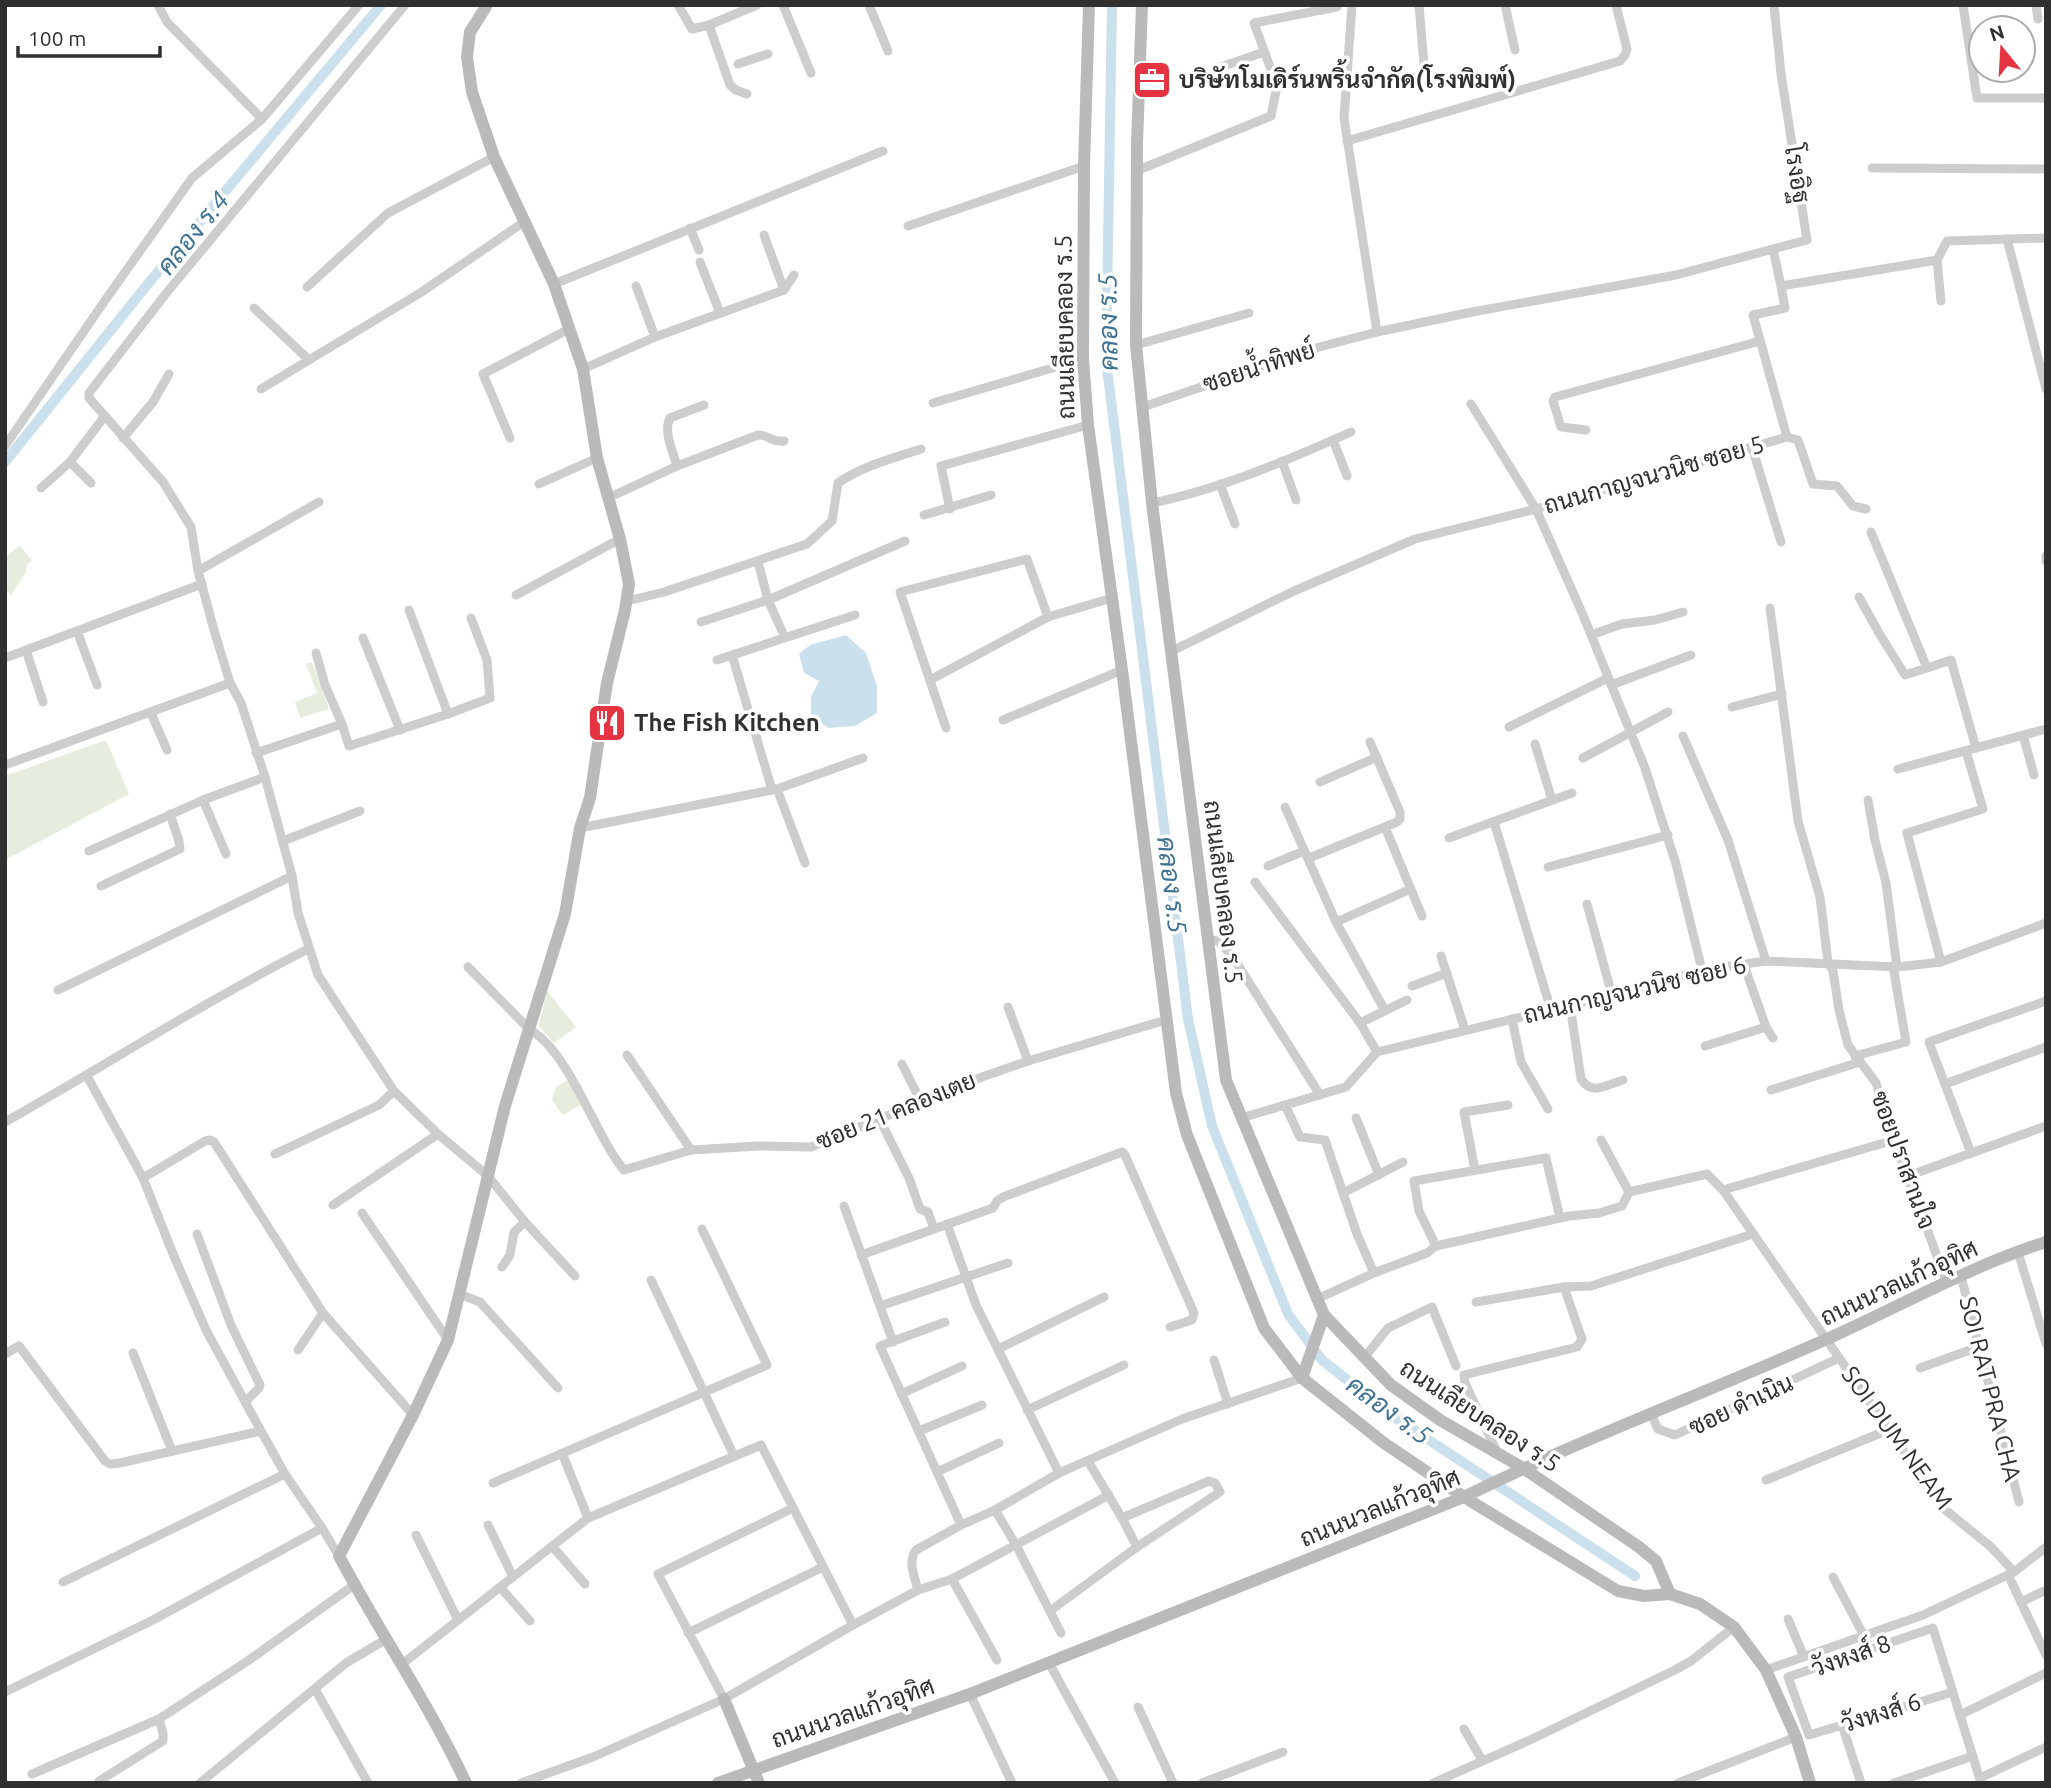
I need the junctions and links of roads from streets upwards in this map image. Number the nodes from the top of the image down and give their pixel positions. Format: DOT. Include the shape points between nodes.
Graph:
graph roads {
  1 [pos="158,5"];
  2 [pos="359,5"];
  3 [pos="405,5"];
  4 [pos="487,5"];
  5 [pos="678,5"];
  6 [pos="757,5"];
  7 [pos="783,5"];
  8 [pos="869,5"];
  9 [pos="1089,5"];
  10 [pos="1142,5"];
  11 [pos="1352,5"];
  12 [pos="1419,5"];
  13 [pos="1505,5"];
  14 [pos="1616,5"];
  15 [pos="1774,5"];
  16 [pos="1963,5"];
  17 [pos="2036,5"];
  18 [pos="1337,7"];
  19 [pos="2038,19"];
  20 [pos="709,25"];
  21 [pos="1515,50"];
  22 [pos="888,51"];
  23 [pos="1264,52"];
  24 [pos="768,54"];
  25 [pos="731,66"];
  26 [pos="1218,68"];
  27 [pos="811,73"];
  28 [pos="1337,74"];
  29 [pos="1425,76"];
  30 [pos="1277,86"];
  31 [pos="747,94"];
  32 [pos="2046,97"];
  33 [pos="262,119"];
  34 [pos="1347,141"];
  35 [pos="883,150"];
  36 [pos="494,157"];
  37 [pos="1084,166"];
  38 [pos="1872,168"];
  39 [pos="2046,169"];
  40 [pos="1136,171"];
  41 [pos="524,222"];
  42 [pos="908,226"];
  43 [pos="690,228"];
  44 [pos="764,235"];
  45 [pos="2007,239"];
  46 [pos="2046,239"];
  47 [pos="1773,249"];
  48 [pos="699,250"];
  49 [pos="1937,260"];
  50 [pos="700,262"];
  51 [pos="794,275"];
  52 [pos="554,285"];
  53 [pos="636,286"];
  54 [pos="1781,286"];
  55 [pos="307,287"];
  56 [pos="784,290"];
  57 [pos="1941,301"];
  58 [pos="254,308"];
  59 [pos="720,313"];
  60 [pos="1249,313"];
  61 [pos="569,329"];
  62 [pos="1377,331"];
  63 [pos="655,337"];
  64 [pos="1760,341"];
  65 [pos="1136,345"];
  66 [pos="1083,359"];
  67 [pos="309,360"];
  68 [pos="583,369"];
  69 [pos="169,374"];
  70 [pos="261,389"];
  71 [pos="2046,389"];
  72 [pos="933,403"];
  73 [pos="1471,404"];
  74 [pos="704,405"];
  75 [pos="1143,407"];
  76 [pos="104,417"];
  77 [pos="1088,425"];
  78 [pos="1586,430"];
  79 [pos="1351,432"];
  80 [pos="1787,437"];
  81 [pos="123,438"];
  82 [pos="510,438"];
  83 [pos="1333,440"];
  84 [pos="784,441"];
  85 [pos="5,446"];
  86 [pos="1752,447"];
  87 [pos="921,449"];
  88 [pos="597,458"];
  89 [pos="1282,461"];
  90 [pos="69,462"];
  91 [pos="677,466"];
  92 [pos="1347,476"];
  93 [pos="91,483"];
  94 [pos="538,484"];
  95 [pos="1220,484"];
  96 [pos="41,488"];
  97 [pos="991,495"];
  98 [pos="608,498"];
  99 [pos="1296,499"];
  100 [pos="319,502"];
  101 [pos="1153,503"];
  102 [pos="950,509"];
  103 [pos="1536,509"];
  104 [pos="1867,509"];
  105 [pos="924,515"];
  106 [pos="1235,524"];
  107 [pos="1871,532"];
  108 [pos="620,539"];
  109 [pos="905,541"];
  110 [pos="1780,542"];
  111 [pos="758,562"];
  112 [pos="198,571"];
  113 [pos="202,584"];
  114 [pos="516,595"];
  115 [pos="1859,597"];
  116 [pos="1112,598"];
  117 [pos="768,600"];
  118 [pos="627,601"];
  119 [pos="1770,608"];
  120 [pos="409,610"];
  121 [pos="1683,612"];
  122 [pos="855,615"];
  123 [pos="1048,617"];
  124 [pos="471,618"];
  125 [pos="701,622"];
  126 [pos="77,631"];
  127 [pos="782,631"];
  128 [pos="1591,635"];
  129 [pos="363,638"];
  130 [pos="26,650"];
  131 [pos="1172,652"];
  132 [pos="316,653"];
  133 [pos="732,655"];
  134 [pos="1691,655"];
  135 [pos="5,658"];
  136 [pos="716,660"];
  137 [pos="1927,668"];
  138 [pos="1122,670"];
  139 [pos="930,680"];
  140 [pos="1610,682"];
  141 [pos="230,683"];
  142 [pos="97,685"];
  143 [pos="1782,694"];
  144 [pos="43,702"];
  145 [pos="1732,707"];
  146 [pos="1668,712"];
  147 [pos="151,713"];
  148 [pos="448,714"];
  149 [pos="1003,720"];
  150 [pos="341,724"];
  151 [pos="1509,727"];
  152 [pos="946,728"];
  153 [pos="2046,729"];
  154 [pos="400,730"];
  155 [pos="1630,732"];
  156 [pos="2023,735"];
  157 [pos="1683,736"];
  158 [pos="1370,742"];
  159 [pos="1535,744"];
  160 [pos="1976,748"];
  161 [pos="167,750"];
  162 [pos="1966,751"];
  163 [pos="256,753"];
  164 [pos="1377,757"];
  165 [pos="863,758"];
  166 [pos="1583,758"];
  167 [pos="5,765"];
  168 [pos="1898,769"];
  169 [pos="2034,775"];
  170 [pos="265,777"];
  171 [pos="1320,782"];
  172 [pos="775,790"];
  173 [pos="1572,793"];
  174 [pos="203,800"];
  175 [pos="1552,800"];
  176 [pos="1868,800"];
  177 [pos="1285,807"];
  178 [pos="360,811"];
  179 [pos="170,814"];
  180 [pos="1493,822"];
  181 [pos="1385,827"];
  182 [pos="580,828"];
  183 [pos="1668,835"];
  184 [pos="1449,838"];
  185 [pos="284,841"];
  186 [pos="89,851"];
  187 [pos="226,854"];
  188 [pos="1306,855"];
  189 [pos="805,863"];
  190 [pos="1268,866"];
  191 [pos="1548,867"];
  192 [pos="292,876"];
  193 [pos="1255,882"];
  194 [pos="101,886"];
  195 [pos="1411,889"];
  196 [pos="1587,904"];
  197 [pos="1422,916"];
  198 [pos="1336,922"];
  199 [pos="2046,923"];
  200 [pos="1208,939"];
  201 [pos="308,950"];
  202 [pos="1441,956"];
  203 [pos="1766,961"];
  204 [pos="1828,962"];
  205 [pos="1941,962"];
  206 [pos="1744,965"];
  207 [pos="468,967"];
  208 [pos="1895,967"];
  209 [pos="1702,970"];
  210 [pos="1447,973"];
  211 [pos="1412,986"];
  212 [pos="58,990"];
  213 [pos="1612,995"];
  214 [pos="1407,1000"];
  215 [pos="2046,1001"];
  216 [pos="1570,1005"];
  217 [pos="1008,1007"];
  218 [pos="1384,1009"];
  219 [pos="1551,1010"];
  220 [pos="1511,1019"];
  221 [pos="1166,1020"];
  222 [pos="1360,1023"];
  223 [pos="1766,1027"];
  224 [pos="530,1030"];
  225 [pos="1465,1030"];
  226 [pos="1773,1038"];
  227 [pos="1704,1046"];
  228 [pos="2046,1047"];
  229 [pos="1377,1052"];
  230 [pos="627,1055"];
  231 [pos="1857,1059"];
  232 [pos="1028,1061"];
  233 [pos="902,1064"];
  234 [pos="87,1076"];
  235 [pos="1623,1080"];
  236 [pos="1945,1084"];
  237 [pos="1771,1090"];
  238 [pos="394,1091"];
  239 [pos="1320,1095"];
  240 [pos="921,1102"];
  241 [pos="1285,1105"];
  242 [pos="1508,1105"];
  243 [pos="1548,1109"];
  244 [pos="879,1118"];
  245 [pos="1241,1118"];
  246 [pos="1356,1118"];
  247 [pos="5,1122"];
  248 [pos="2046,1126"];
  249 [pos="438,1134"];
  250 [pos="1601,1140"];
  251 [pos="1894,1140"];
  252 [pos="691,1150"];
  253 [pos="1971,1153"];
  254 [pos="275,1154"];
  255 [pos="1403,1162"];
  256 [pos="1475,1170"];
  257 [pos="1379,1175"];
  258 [pos="488,1176"];
  259 [pos="1908,1176"];
  260 [pos="143,1178"];
  261 [pos="1723,1190"];
  262 [pos="1629,1192"];
  263 [pos="1343,1194"];
  264 [pos="333,1205"];
  265 [pos="844,1206"];
  266 [pos="362,1213"];
  267 [pos="1560,1218"];
  268 [pos="525,1222"];
  269 [pos="947,1224"];
  270 [pos="702,1229"];
  271 [pos="934,1229"];
  272 [pos="197,1234"];
  273 [pos="1753,1234"];
  274 [pos="2046,1242"];
  275 [pos="1436,1246"];
  276 [pos="2018,1252"];
  277 [pos="861,1255"];
  278 [pos="1008,1263"];
  279 [pos="502,1267"];
  280 [pos="1374,1273"];
  281 [pos="575,1276"];
  282 [pos="1961,1276"];
  283 [pos="966,1277"];
  284 [pos="651,1280"];
  285 [pos="1947,1283"];
  286 [pos="1564,1287"];
  287 [pos="459,1294"];
  288 [pos="1104,1297"];
  289 [pos="1317,1299"];
  290 [pos="1476,1302"];
  291 [pos="880,1306"];
  292 [pos="323,1313"];
  293 [pos="1324,1315"];
  294 [pos="945,1322"];
  295 [pos="1170,1326"];
  296 [pos="1826,1339"];
  297 [pos="448,1340"];
  298 [pos="893,1342"];
  299 [pos="2046,1344"];
  300 [pos="1978,1347"];
  301 [pos="998,1349"];
  302 [pos="298,1350"];
  303 [pos="5,1353"];
  304 [pos="133,1353"];
  305 [pos="1364,1358"];
  306 [pos="1839,1358"];
  307 [pos="1214,1360"];
  308 [pos="1124,1365"];
  309 [pos="962,1366"];
  310 [pos="1456,1366"];
  311 [pos="1920,1368"];
  312 [pos="1303,1378"];
  313 [pos="558,1388"];
  314 [pos="704,1392"];
  315 [pos="901,1394"];
  316 [pos="245,1402"];
  317 [pos="1228,1404"];
  318 [pos="982,1405"];
  319 [pos="1027,1410"];
  320 [pos="1651,1414"];
  321 [pos="413,1415"];
  322 [pos="1888,1430"];
  323 [pos="261,1431"];
  324 [pos="919,1431"];
  325 [pos="999,1443"];
  326 [pos="172,1451"];
  327 [pos="1497,1452"];
  328 [pos="562,1453"];
  329 [pos="734,1456"];
  330 [pos="1088,1461"];
  331 [pos="1523,1468"];
  332 [pos="937,1472"];
  333 [pos="1059,1473"];
  334 [pos="285,1474"];
  335 [pos="1766,1480"];
  336 [pos="493,1483"];
  337 [pos="1109,1495"];
  338 [pos="1464,1497"];
  339 [pos="2019,1502"];
  340 [pos="793,1508"];
  341 [pos="995,1510"];
  342 [pos="587,1518"];
  343 [pos="1122,1518"];
  344 [pos="488,1525"];
  345 [pos="961,1525"];
  346 [pos="322,1528"];
  347 [pos="416,1535"];
  348 [pos="1016,1545"];
  349 [pos="552,1546"];
  350 [pos="1137,1547"];
  351 [pos="2046,1547"];
  352 [pos="339,1556"];
  353 [pos="823,1567"];
  354 [pos="2013,1576"];
  355 [pos="513,1577"];
  356 [pos="1833,1577"];
  357 [pos="952,1579"];
  358 [pos="63,1582"];
  359 [pos="584,1584"];
  360 [pos="354,1585"];
  361 [pos="500,1587"];
  362 [pos="918,1590"];
  363 [pos="2046,1590"];
  364 [pos="1670,1594"];
  365 [pos="2021,1601"];
  366 [pos="1050,1611"];
  367 [pos="1788,1619"];
  368 [pos="458,1620"];
  369 [pos="530,1621"];
  370 [pos="853,1625"];
  371 [pos="1734,1627"];
  372 [pos="688,1633"];
  373 [pos="1061,1633"];
  374 [pos="1864,1636"];
  375 [pos="385,1640"];
  376 [pos="2046,1655"];
  377 [pos="1804,1657"];
  378 [pos="997,1660"];
  379 [pos="1049,1663"];
  380 [pos="401,1665"];
  381 [pos="1766,1670"];
  382 [pos="2046,1673"];
  383 [pos="315,1689"];
  384 [pos="5,1692"];
  385 [pos="1953,1692"];
  386 [pos="970,1695"];
  387 [pos="724,1699"];
  388 [pos="1138,1707"];
  389 [pos="1960,1715"];
  390 [pos="159,1719"];
  391 [pos="1842,1725"];
  392 [pos="1464,1729"];
  393 [pos="1802,1736"];
  394 [pos="2046,1747"];
  395 [pos="1283,1752"];
  396 [pos="1973,1756"];
  397 [pos="1482,1760"];
  398 [pos="752,1770"];
  399 [pos="32,1774"];
  400 [pos="99,1781"];
  401 [pos="1981,1781"];
  402 [pos="200,1783"];
  403 [pos="368,1783"];
  404 [pos="466,1783"];
  405 [pos="521,1783"];
  406 [pos="718,1783"];
  407 [pos="759,1783"];
  408 [pos="1012,1783"];
  409 [pos="1115,1783"];
  410 [pos="1173,1783"];
  411 [pos="1202,1783"];
  412 [pos="1433,1783"];
  413 [pos="1678,1783"];
  414 [pos="1811,1783"];
  415 [pos="1861,1783"];
  416 [pos="1894,1783"];
  1 -- 33 [label="street" via="167,22"];
  2 -- 33 [label="street"];
  3 -- 76 [label="street" via="89,393"];
  4 -- 36 [label="street" via="470,32 467,57 472,92"];
  5 -- 20 [label="street" via="692,29"];
  6 -- 20 [label="street"];
  7 -- 27 [label="street"];
  8 -- 22 [label="street"];
  9 -- 37 [label="street, ถนนเลียบคลอง ร.5"];
  10 -- 40 [label="street, ถนนเลียบคลอง ร.5"];
  11 -- 34 [label="street" via="1343,118"];
  12 -- 29 [label="street"];
  13 -- 21 [label="street"];
  14 -- 34 [label="street" via="1627,49 1620,61"];
  15 -- 47 [label="street, โรงอิฐ" via="1807,240"];
  16 -- 32 [label="street" via="1977,97"];
  17 -- 19 [label="street"];
  18 -- 23 [label="street" via="1254,23"];
  20 -- 25 [label="street"];
  23 -- 26 [label="street"];
  23 -- 30 [label="street"];
  24 -- 25 [label="street"];
  25 -- 31 [label="street" via="730,85"];
  28 -- 30 [label="street"];
  30 -- 40 [label="street" via="1271,116"];
  33 -- 85 [label="street" via="192,178"];
  34 -- 62 [label="street"];
  35 -- 43 [label="street"];
  36 -- 41 [label="street"];
  36 -- 55 [label="street" via="388,213"];
  37 -- 42 [label="street"];
  37 -- 66 [label="street, ถนนเลียบคลอง ร.5"];
  38 -- 39 [label="street"];
  40 -- 65 [label="street, ถนนเลียบคลอง ร.5"];
  41 -- 52 [label="street"];
  41 -- 67 [label="street" via="420,293"];
  43 -- 48 [label="street"];
  43 -- 52 [label="street"];
  44 -- 56 [label="street"];
  45 -- 46 [label="street"];
  45 -- 49 [label="street" via="1947,241"];
  45 -- 71 [label="street"];
  47 -- 54 [label="street"];
  47 -- 62 [label="street, ซอยน้ำทิพย์" via="1676,275"];
  49 -- 54 [label="street"];
  49 -- 57 [label="street"];
  50 -- 59 [label="street"];
  51 -- 56 [label="street"];
  52 -- 61 [label="street"];
  53 -- 63 [label="street"];
  54 -- 64 [label="street, ถนนกาญจนวนิช ซอย 5" via="1785,308 1753,315"];
  56 -- 59 [label="street"];
  58 -- 67 [label="street"];
  59 -- 63 [label="street"];
  60 -- 65 [label="street"];
  61 -- 68 [label="street"];
  61 -- 82 [label="street" via="483,374"];
  62 -- 75 [label="street, ซอยน้ำทิพย์"];
  63 -- 68 [label="street"];
  64 -- 78 [label="street" via="1555,397 1561,428"];
  64 -- 80 [label="street, ถนนกาญจนวนิช ซอย 5"];
  65 -- 75 [label="street, ถนนเลียบคลอง ร.5"];
  66 -- 72 [label="street"];
  66 -- 77 [label="street, ถนนเลียบคลอง ร.5"];
  67 -- 70 [label="street"];
  68 -- 88 [label="street"];
  69 -- 81 [label="street"];
  73 -- 103 [label="street"];
  74 -- 91 [label="street" via="667,421"];
  75 -- 101 [label="street, ถนนเลียบคลอง ร.5"];
  76 -- 81 [label="street"];
  76 -- 90 [label="street"];
  77 -- 102 [label="street" via="941,466"];
  77 -- 116 [label="street, ถนนเลียบคลอง ร.5"];
  79 -- 83 [label="street"];
  80 -- 86 [label="street, ถนนกาญจนวนิช ซอย 5"];
  80 -- 104 [label="street" via="1798,440 1813,484 1837,486 1853,506"];
  81 -- 112 [label="street" via="163,482 191,527"];
  83 -- 89 [label="street"];
  83 -- 92 [label="street"];
  84 -- 91 [label="street" via="758,435"];
  86 -- 103 [label="street, ถนนกาญจนวนิช ซอย 5"];
  86 -- 110 [label="street"];
  87 -- 111 [label="street" via="845,478 835,489 832,521 820,533 807,544"];
  88 -- 94 [label="street"];
  88 -- 98 [label="street"];
  89 -- 95 [label="street"];
  89 -- 99 [label="street"];
  90 -- 93 [label="street"];
  90 -- 96 [label="street"];
  91 -- 98 [label="street"];
  95 -- 101 [label="street"];
  95 -- 106 [label="street"];
  97 -- 102 [label="street"];
  98 -- 108 [label="street"];
  100 -- 112 [label="street"];
  101 -- 131 [label="street, ถนนเลียบคลอง ร.5"];
  102 -- 105 [label="street"];
  103 -- 128 [label="street"];
  103 -- 131 [label="street, ถนนกาญจนวนิช ซอย 5" via="1415,539 1293,591"];
  107 -- 137 [label="street"];
  108 -- 114 [label="street"];
  108 -- 118 [label="street" via="629,584"];
  109 -- 117 [label="street"];
  111 -- 117 [label="street"];
  111 -- 118 [label="street"];
  112 -- 113 [label="street"];
  113 -- 126 [label="street"];
  113 -- 141 [label="street"];
  115 -- 137 [label="street" via="1905,675"];
  116 -- 123 [label="street"];
  116 -- 138 [label="street, ถนนเลียบคลอง ร.5"];
  117 -- 125 [label="street"];
  117 -- 127 [label="street"];
  118 -- 182 [label="street" via="607,683 590,798"];
  119 -- 143 [label="street, ซอยปราสานใจ"];
  120 -- 148 [label="street"];
  121 -- 128 [label="street"];
  122 -- 133 [label="street"];
  123 -- 139 [label="street"];
  123 -- 139 [label="street" via="1027,559 901,592"];
  124 -- 148 [label="street" via="487,660 490,698"];
  126 -- 130 [label="street"];
  126 -- 142 [label="street"];
  128 -- 140 [label="street"];
  129 -- 154 [label="street"];
  130 -- 135 [label="street"];
  130 -- 144 [label="street"];
  131 -- 200 [label="street, ถนนเลียบคลอง ร.5"];
  132 -- 150 [label="street"];
  133 -- 136 [label="street"];
  133 -- 172 [label="street"];
  134 -- 140 [label="street"];
  137 -- 160 [label="street" via="1951,660"];
  138 -- 149 [label="street"];
  138 -- 221 [label="street, ถนนเลียบคลอง ร.5"];
  139 -- 152 [label="street"];
  140 -- 151 [label="street"];
  140 -- 155 [label="street"];
  141 -- 147 [label="street"];
  141 -- 163 [label="street"];
  143 -- 145 [label="street"];
  143 -- 204 [label="street, ซอยปราสานใจ" via="1797,821 1820,897"];
  146 -- 155 [label="street"];
  147 -- 161 [label="street"];
  147 -- 167 [label="street"];
  148 -- 154 [label="street"];
  150 -- 154 [label="street" via="349,746"];
  150 -- 163 [label="street"];
  153 -- 156 [label="street"];
  155 -- 166 [label="street"];
  155 -- 183 [label="street"];
  156 -- 160 [label="street"];
  156 -- 169 [label="street"];
  157 -- 203 [label="street" via="1728,840"];
  158 -- 164 [label="street"];
  159 -- 175 [label="street"];
  160 -- 162 [label="street"];
  162 -- 168 [label="street"];
  162 -- 205 [label="street" via="1983,809 1907,833"];
  163 -- 170 [label="street"];
  164 -- 171 [label="street"];
  164 -- 181 [label="street" via="1400,813 1397,822"];
  165 -- 172 [label="street"];
  170 -- 174 [label="street"];
  170 -- 185 [label="street"];
  172 -- 182 [label="street"];
  172 -- 189 [label="street"];
  173 -- 175 [label="street"];
  174 -- 179 [label="street"];
  174 -- 187 [label="street"];
  175 -- 180 [label="street"];
  176 -- 208 [label="street" via="1886,883"];
  177 -- 188 [label="street"];
  178 -- 185 [label="street"];
  179 -- 186 [label="street"];
  179 -- 194 [label="street" via="180,849"];
  180 -- 184 [label="street"];
  180 -- 219 [label="street"];
  181 -- 188 [label="street"];
  181 -- 195 [label="street"];
  182 -- 224 [label="street" via="565,914"];
  183 -- 191 [label="street"];
  183 -- 209 [label="street"];
  185 -- 192 [label="street"];
  188 -- 190 [label="street"];
  188 -- 198 [label="street"];
  192 -- 201 [label="street"];
  192 -- 212 [label="street"];
  193 -- 222 [label="street"];
  195 -- 197 [label="street"];
  195 -- 198 [label="street"];
  196 -- 213 [label="street"];
  198 -- 218 [label="street"];
  199 -- 205 [label="street, ถนนกาญจนวนิช ซอย 6"];
  200 -- 239 [label="street" via="1218,941 1233,957"];
  200 -- 245 [label="street, ถนนเลียบคลอง ร.5" via="1226,1080"];
  201 -- 234 [label="street" via="213,1000"];
  201 -- 238 [label="street" via="318,975"];
  202 -- 210 [label="street"];
  203 -- 204 [label="street, ถนนกาญจนวนิช ซอย 6"];
  203 -- 206 [label="street, ถนนกาญจนวนิช ซอย 6"];
  204 -- 208 [label="street, ถนนกาญจนวนิช ซอย 6"];
  204 -- 231 [label="street, ซอยปราสานใจ" via="1848,1045"];
  205 -- 208 [label="street, ถนนกาญจนวนิช ซอย 6"];
  206 -- 209 [label="street, ถนนกาญจนวนิช ซอย 6"];
  206 -- 223 [label="street"];
  207 -- 224 [label="street"];
  208 -- 231 [label="street" via="1906,1041"];
  209 -- 213 [label="street, ถนนกาญจนวนิช ซอย 6"];
  210 -- 211 [label="street"];
  210 -- 225 [label="street"];
  213 -- 216 [label="street, ถนนกาญจนวนิช ซอย 6"];
  214 -- 218 [label="street"];
  215 -- 236 [label="street" via="1929,1042"];
  216 -- 219 [label="street, ถนนกาญจนวนิช ซอย 6"];
  216 -- 235 [label="street" via="1581,1079 1593,1089"];
  217 -- 232 [label="street"];
  218 -- 222 [label="street"];
  219 -- 220 [label="street, ถนนกาญจนวนิช ซอย 6"];
  220 -- 225 [label="street, ถนนกาญจนวนิช ซอย 6"];
  220 -- 243 [label="street" via="1521,1062"];
  221 -- 232 [label="street, ซอย 21 คลองเตย"];
  221 -- 312 [label="street, ถนนเลียบคลอง ร.5" via="1186,1135 1264,1328"];
  222 -- 229 [label="street"];
  223 -- 226 [label="street"];
  223 -- 227 [label="street"];
  224 -- 252 [label="street, ซอย 21 คลองเตย" via="542,1037 565,1070 624,1170"];
  224 -- 258 [label="street"];
  225 -- 229 [label="street, ถนนกาญจนวนิช ซอย 6"];
  228 -- 236 [label="street"];
  229 -- 239 [label="street" via="1346,1087"];
  230 -- 252 [label="street"];
  231 -- 237 [label="street"];
  231 -- 251 [label="street, ซอยปราสานใจ" via="1876,1083"];
  232 -- 240 [label="street, ซอย 21 คลองเตย"];
  233 -- 240 [label="street"];
  234 -- 247 [label="street"];
  234 -- 260 [label="street"];
  236 -- 253 [label="street"];
  238 -- 249 [label="street"];
  238 -- 254 [label="street" via="379,1105"];
  239 -- 241 [label="street"];
  240 -- 244 [label="street, ซอย 21 คลองเตย"];
  241 -- 245 [label="street"];
  241 -- 263 [label="street" via="1300,1137 1325,1140"];
  242 -- 256 [label="street" via="1464,1112"];
  244 -- 252 [label="street, ซอย 21 คลองเตย" via="811,1147"];
  244 -- 271 [label="street" via="920,1209 928,1212"];
  245 -- 289 [label="street, ถนนเลียบคลอง ร.5"];
  246 -- 257 [label="street"];
  248 -- 253 [label="street"];
  249 -- 258 [label="street"];
  249 -- 264 [label="street"];
  250 -- 262 [label="street"];
  251 -- 259 [label="street, ซอยปราสานใจ"];
  251 -- 261 [label="street"];
  253 -- 259 [label="street"];
  255 -- 257 [label="street"];
  256 -- 267 [label="street" via="1546,1158"];
  256 -- 275 [label="street" via="1414,1181 1419,1211"];
  257 -- 263 [label="street"];
  258 -- 268 [label="street"];
  258 -- 287 [label="street"];
  259 -- 285 [label="street, ซอยปราสานใจ"];
  260 -- 292 [label="street" via="205,1141 214,1142"];
  260 -- 316 [label="street" via="201,1317"];
  261 -- 262 [label="street" via="1706,1174"];
  261 -- 273 [label="street, SOI DUM NEAM"];
  262 -- 267 [label="street" via="1622,1206"];
  263 -- 280 [label="street"];
  265 -- 277 [label="street"];
  266 -- 297 [label="street"];
  267 -- 275 [label="street"];
  268 -- 279 [label="street" via="514,1232 510,1255"];
  268 -- 281 [label="street"];
  269 -- 271 [label="street"];
  269 -- 283 [label="street"];
  269 -- 295 [label="street" via="993,1208 1003,1197 1122,1152 1194,1313 1192,1320"];
  270 -- 314 [label="street" via="767,1365"];
  271 -- 277 [label="street"];
  272 -- 316 [label="street" via="231,1325 260,1385"];
  273 -- 286 [label="street" via="1591,1286"];
  273 -- 296 [label="street, SOI DUM NEAM"];
  274 -- 276 [label="street, ถนนนวลแก้วอุทิศ"];
  275 -- 280 [label="street"];
  276 -- 282 [label="street, ถนนนวลแก้วอุทิศ"];
  276 -- 299 [label="street"];
  277 -- 291 [label="street"];
  278 -- 283 [label="street"];
  280 -- 289 [label="street"];
  282 -- 285 [label="street, ถนนนวลแก้วอุทิศ"];
  282 -- 300 [label="street, SOI RAT PRA CHA"];
  283 -- 291 [label="street"];
  283 -- 301 [label="street"];
  284 -- 314 [label="street"];
  285 -- 296 [label="street, ถนนนวลแก้วอุทิศ"];
  286 -- 290 [label="street"];
  286 -- 327 [label="street" via="1582,1339 1577,1347 1464,1375"];
  287 -- 297 [label="street"];
  287 -- 313 [label="street" via="480,1302"];
  288 -- 301 [label="street"];
  289 -- 293 [label="street, ถนนเลียบคลอง ร.5"];
  291 -- 298 [label="street"];
  292 -- 302 [label="street"];
  292 -- 321 [label="street"];
  293 -- 305 [label="street, ถนนเลียบคลอง ร.5"];
  293 -- 312 [label="street"];
  294 -- 298 [label="street"];
  296 -- 306 [label="street, SOI DUM NEAM"];
  296 -- 320 [label="street, ถนนนวลแก้วอุทิศ"];
  297 -- 321 [label="street"];
  298 -- 315 [label="street" via="880,1346"];
  300 -- 311 [label="street"];
  300 -- 339 [label="street, SOI RAT PRA CHA"];
  301 -- 319 [label="street"];
  303 -- 326 [label="street" via="19,1346 110,1464"];
  304 -- 326 [label="street"];
  305 -- 310 [label="street" via="1388,1328 1432,1307"];
  305 -- 327 [label="street, ถนนเลียบคลอง ร.5" via="1391,1385 1440,1420"];
  306 -- 320 [label="street, ซอย ดำเนิน" via="1675,1435 1658,1429"];
  306 -- 322 [label="street, SOI DUM NEAM"];
  307 -- 317 [label="street"];
  308 -- 319 [label="street"];
  309 -- 315 [label="street"];
  312 -- 317 [label="street"];
  312 -- 338 [label="street, ถนนเลียบคลอง ร.5" via="1384,1443"];
  314 -- 328 [label="street"];
  314 -- 329 [label="street"];
  315 -- 324 [label="street"];
  316 -- 323 [label="street"];
  317 -- 330 [label="street"];
  318 -- 324 [label="street"];
  319 -- 333 [label="street"];
  320 -- 331 [label="street, ถนนนวลแก้วอุทิศ"];
  321 -- 352 [label="street"];
  322 -- 335 [label="street"];
  322 -- 354 [label="street, SOI DUM NEAM" via="1943,1508 1997,1553"];
  323 -- 326 [label="street"];
  323 -- 334 [label="street"];
  324 -- 332 [label="street"];
  325 -- 332 [label="street"];
  327 -- 331 [label="street, ถนนเลียบคลอง ร.5"];
  328 -- 336 [label="street"];
  328 -- 342 [label="street"];
  329 -- 340 [label="street" via="761,1445"];
  329 -- 342 [label="street"];
  330 -- 333 [label="street"];
  330 -- 337 [label="street"];
  331 -- 338 [label="street, ถนนนวลแก้วอุทิศ"];
  331 -- 364 [label="street, ถนนเลียบคลอง ร.5" via="1656,1561"];
  332 -- 345 [label="street"];
  333 -- 341 [label="street"];
  334 -- 346 [label="street"];
  334 -- 358 [label="street"];
  337 -- 343 [label="street"];
  337 -- 348 [label="street"];
  338 -- 364 [label="street, ถนนเลียบคลอง ร.5" via="1618,1591"];
  338 -- 379 [label="street, ถนนนวลแก้วอุทิศ"];
  340 -- 353 [label="street"];
  340 -- 372 [label="street" via="658,1574"];
  341 -- 345 [label="street"];
  341 -- 348 [label="street"];
  342 -- 349 [label="street"];
  343 -- 350 [label="street"];
  343 -- 350 [label="street" via="1209,1481 1218,1486 1220,1492"];
  344 -- 355 [label="street"];
  345 -- 362 [label="street" via="912,1555"];
  346 -- 352 [label="street"];
  346 -- 384 [label="street" via="152,1620"];
  347 -- 368 [label="street"];
  348 -- 357 [label="street"];
  348 -- 366 [label="street"];
  349 -- 355 [label="street"];
  349 -- 359 [label="street"];
  350 -- 366 [label="street"];
  351 -- 354 [label="street"];
  352 -- 360 [label="street"];
  353 -- 370 [label="street"];
  353 -- 372 [label="street"];
  354 -- 365 [label="street, SOI DUM NEAM"];
  354 -- 374 [label="street"];
  355 -- 361 [label="street"];
  356 -- 374 [label="street"];
  357 -- 362 [label="street"];
  357 -- 378 [label="street"];
  360 -- 375 [label="street"];
  360 -- 390 [label="street"];
  361 -- 368 [label="street"];
  361 -- 369 [label="street"];
  362 -- 370 [label="street"];
  363 -- 365 [label="street"];
  364 -- 371 [label="street" via="1700,1604"];
  365 -- 376 [label="street, SOI DUM NEAM"];
  366 -- 373 [label="street"];
  367 -- 377 [label="street"];
  368 -- 380 [label="street"];
  370 -- 387 [label="street"];
  371 -- 381 [label="street"];
  371 -- 397 [label="street" via="1675,1670"];
  372 -- 387 [label="street"];
  374 -- 377 [label="street"];
  375 -- 380 [label="street"];
  375 -- 383 [label="street" via="346,1663"];
  377 -- 381 [label="street"];
  379 -- 386 [label="street, ถนนนวลแก้วอุทิศ"];
  379 -- 409 [label="street"];
  380 -- 404 [label="street"];
  381 -- 393 [label="street"];
  382 -- 389 [label="street"];
  383 -- 402 [label="street"];
  383 -- 403 [label="street"];
  385 -- 389 [label="street"];
  385 -- 391 [label="street, วังหงส์ 6"];
  385 -- 393 [label="street, วังหงส์ 8" via="1933,1628 1788,1677"];
  386 -- 398 [label="street, ถนนนวลแก้วอุทิศ"];
  386 -- 408 [label="street"];
  387 -- 398 [label="street"];
  387 -- 405 [label="street" via="593,1757"];
  388 -- 410 [label="street"];
  389 -- 396 [label="street"];
  390 -- 399 [label="street"];
  390 -- 400 [label="street" via="163,1741"];
  391 -- 393 [label="street, วังหงส์ 6"];
  391 -- 415 [label="street"];
  392 -- 397 [label="street"];
  393 -- 413 [label="street, วังหงส์ 6"];
  393 -- 414 [label="street"];
  394 -- 401 [label="street"];
  395 -- 411 [label="street"];
  396 -- 401 [label="street"];
  396 -- 416 [label="street"];
  397 -- 412 [label="street"];
  398 -- 406 [label="street, ถนนนวลแก้วอุทิศ"];
  398 -- 407 [label="street"];
}
